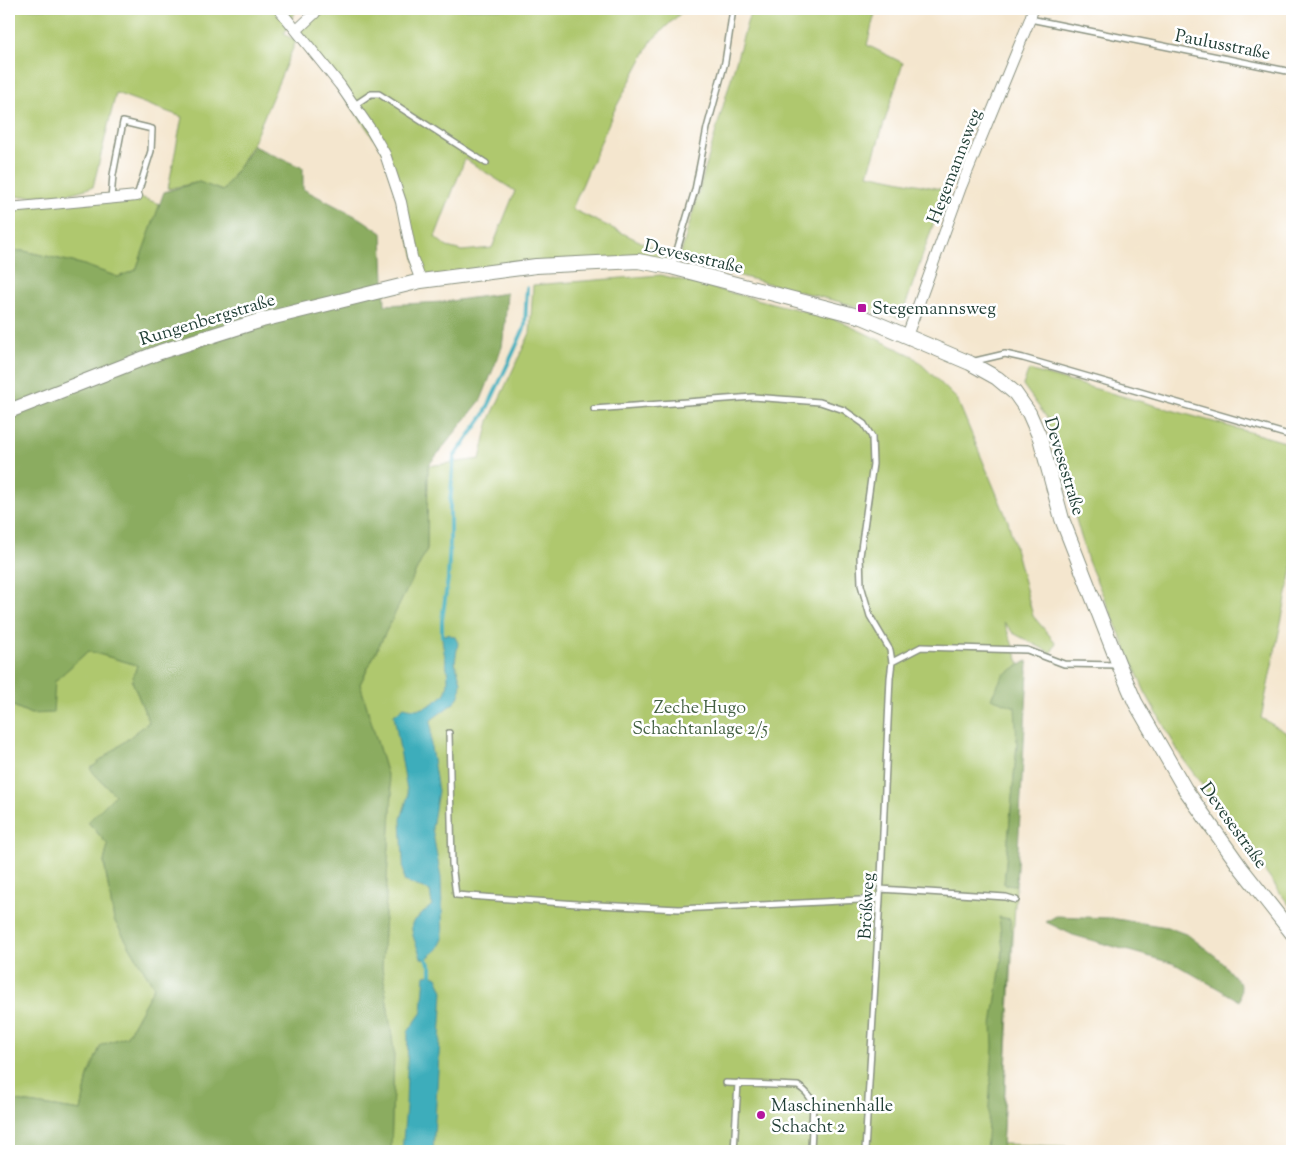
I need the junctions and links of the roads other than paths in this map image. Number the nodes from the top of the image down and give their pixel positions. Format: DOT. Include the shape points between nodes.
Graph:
graph roads {
  1 [pos="279,9"];
  2 [pos="316,9"];
  3 [pos="733,9"];
  4 [pos="1032,14"];
  5 [pos="297,30"];
  6 [pos="1292,72"];
  7 [pos="353,106"];
  8 [pos="486,163"];
  9 [pos="137,196"];
  10 [pos="111,199"];
  11 [pos="9,208"];
  12 [pos="671,267"];
  13 [pos="421,282"];
  14 [pos="907,336"];
  15 [pos="970,362"];
  16 [pos="594,409"];
  17 [pos="9,411"];
  18 [pos="1292,436"];
  19 [pos="892,662"];
  20 [pos="1119,665"];
  21 [pos="449,733"];
  22 [pos="880,890"];
  23 [pos="880,899"];
  24 [pos="1016,900"];
  25 [pos="1292,933"];
  26 [pos="726,1083"];
  27 [pos="738,1083"];
  28 [pos="734,1151"];
  29 [pos="811,1151"];
  30 [pos="865,1151"];
  1 -- 5 [label="street"];
  2 -- 5 [label="street"];
  3 -- 12 [label="lane" via="725,62 695,190"];
  4 -- 6 [label="lane, Paulusstraße"];
  4 -- 14 [label="street, Hegemannsweg" via="961,187"];
  5 -- 7 [label="street"];
  7 -- 8 [label="lane" via="371,94 379,94"];
  7 -- 13 [label="street" via="385,154"];
  9 -- 10 [label="street"];
  9 -- 10 [label="lane" via="151,151 152,129 123,122"];
  10 -- 11 [label="street"];
  12 -- 13 [label="street, Devesestraße" via="638,261 536,266"];
  12 -- 14 [label="street, Devesestraße" via="862,317"];
  13 -- 17 [label="street, Rungenbergstraße" via="262,320 160,352"];
  14 -- 15 [label="street, Devesestraße"];
  15 -- 18 [label="lane" via="1005,354"];
  15 -- 20 [label="street, Devesestraße" via="1015,393 1029,413 1040,438 1062,519"];
  16 -- 19 [label="lane" via="753,397 820,402 844,410 864,424 872,437 873,464 860,556 861,585 870,616 890,650"];
  19 -- 20 [label="lane" via="921,647 997,648 1027,650 1064,664"];
  19 -- 22 [label="lane, Brößweg"];
  20 -- 25 [label="street, Devesestraße" via="1136,702 1185,788"];
  21 -- 23 [label="lane" via="452,864 456,894 679,909"];
  22 -- 23 [label="lane, Brößweg"];
  22 -- 24 [label="lane"];
  23 -- 30 [label="lane, Brößweg"];
  26 -- 27 [label="lane"];
  27 -- 28 [label="lane"];
  27 -- 29 [label="lane" via="798,1086 805,1090 813,1103"];
}
